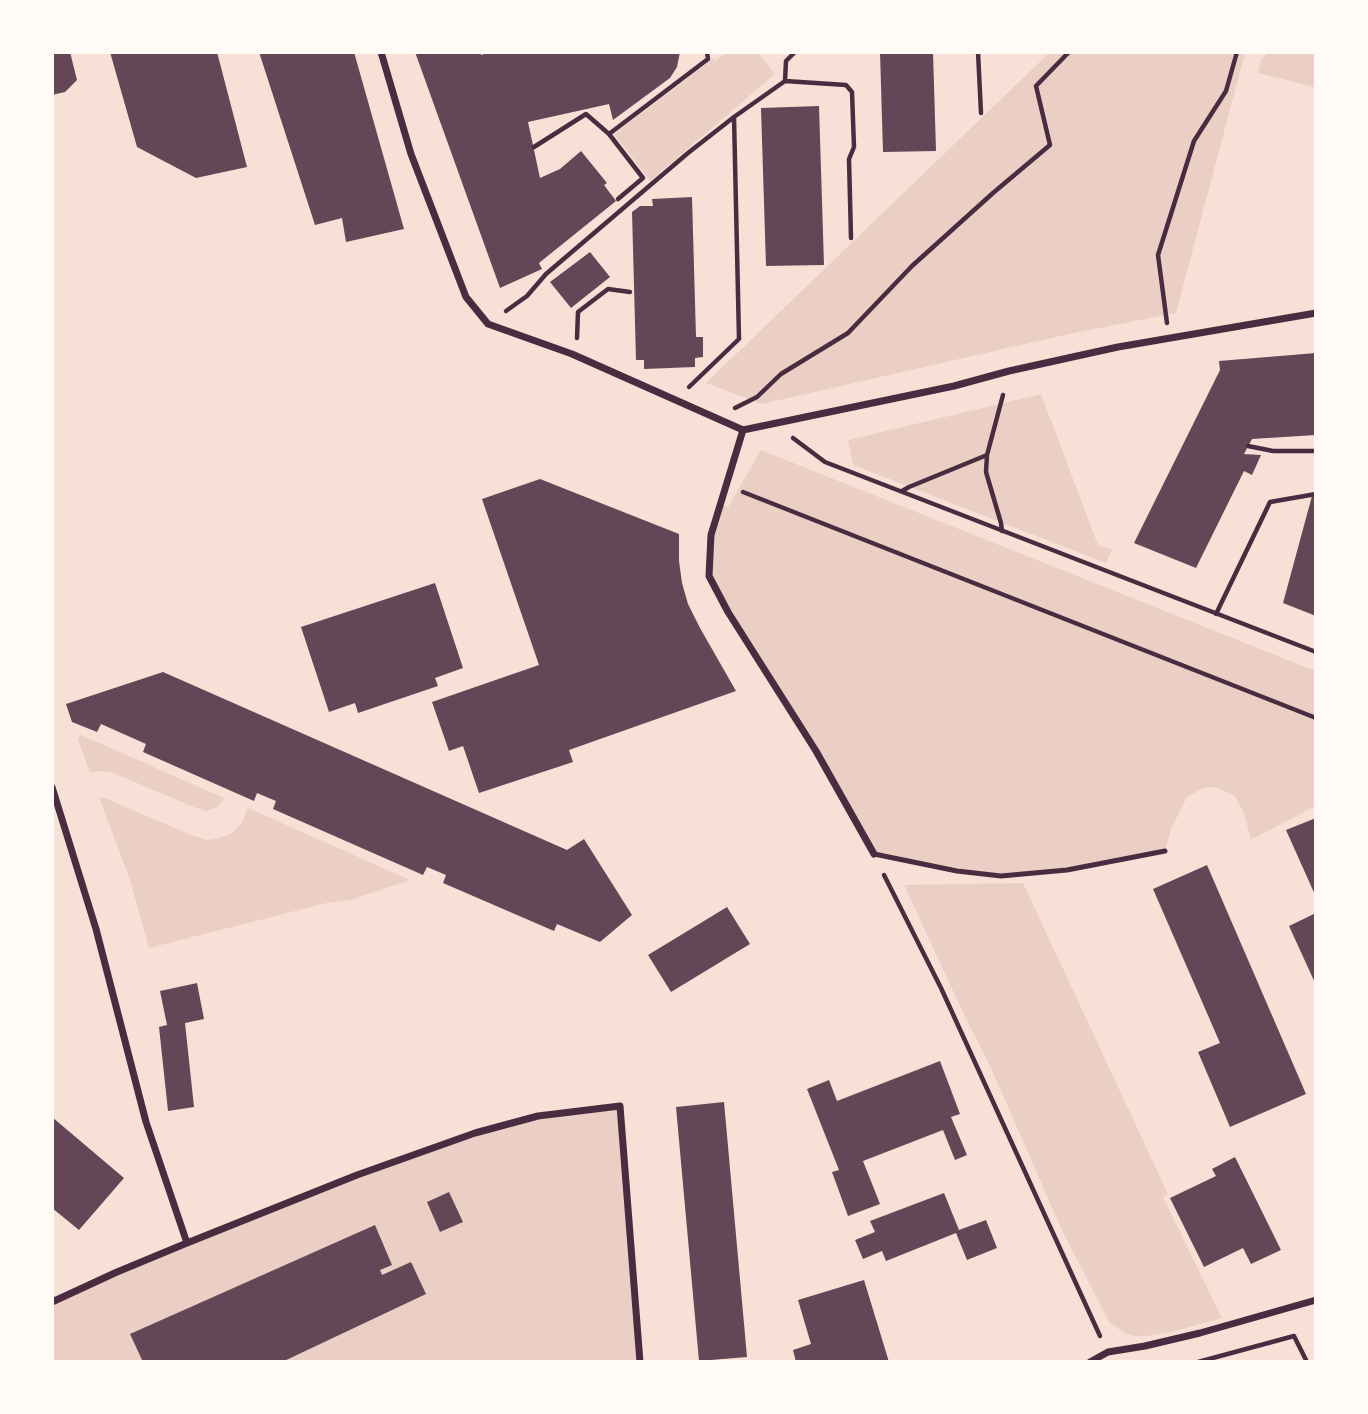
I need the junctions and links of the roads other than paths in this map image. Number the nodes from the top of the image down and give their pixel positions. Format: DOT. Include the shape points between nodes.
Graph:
graph roads {
  1 [pos="380,52"];
  2 [pos="1315,313"];
  3 [pos="743,430"];
  4 [pos="52,787"];
  5 [pos="1165,851"];
  6 [pos="874,855"];
  7 [pos="187,1243"];
  8 [pos="1315,1300"];
  9 [pos="52,1302"];
  10 [pos="640,1362"];
  11 [pos="1090,1362"];
  1 -- 3 [label="street" via="411,154 466,297 488,324 572,354"];
  2 -- 3 [label="street" via="1170,337"];
  3 -- 6 [label="street" via="710,535 709,576"];
  4 -- 7 [label="street" via="96,929 146,1122"];
  5 -- 6 [label="lane" via="1067,870 1001,876"];
  7 -- 9 [label="street"];
  7 -- 10 [label="street" via="475,1133 538,1116 620,1105"];
  8 -- 11 [label="street" via="1200,1333 1108,1352"];
}
